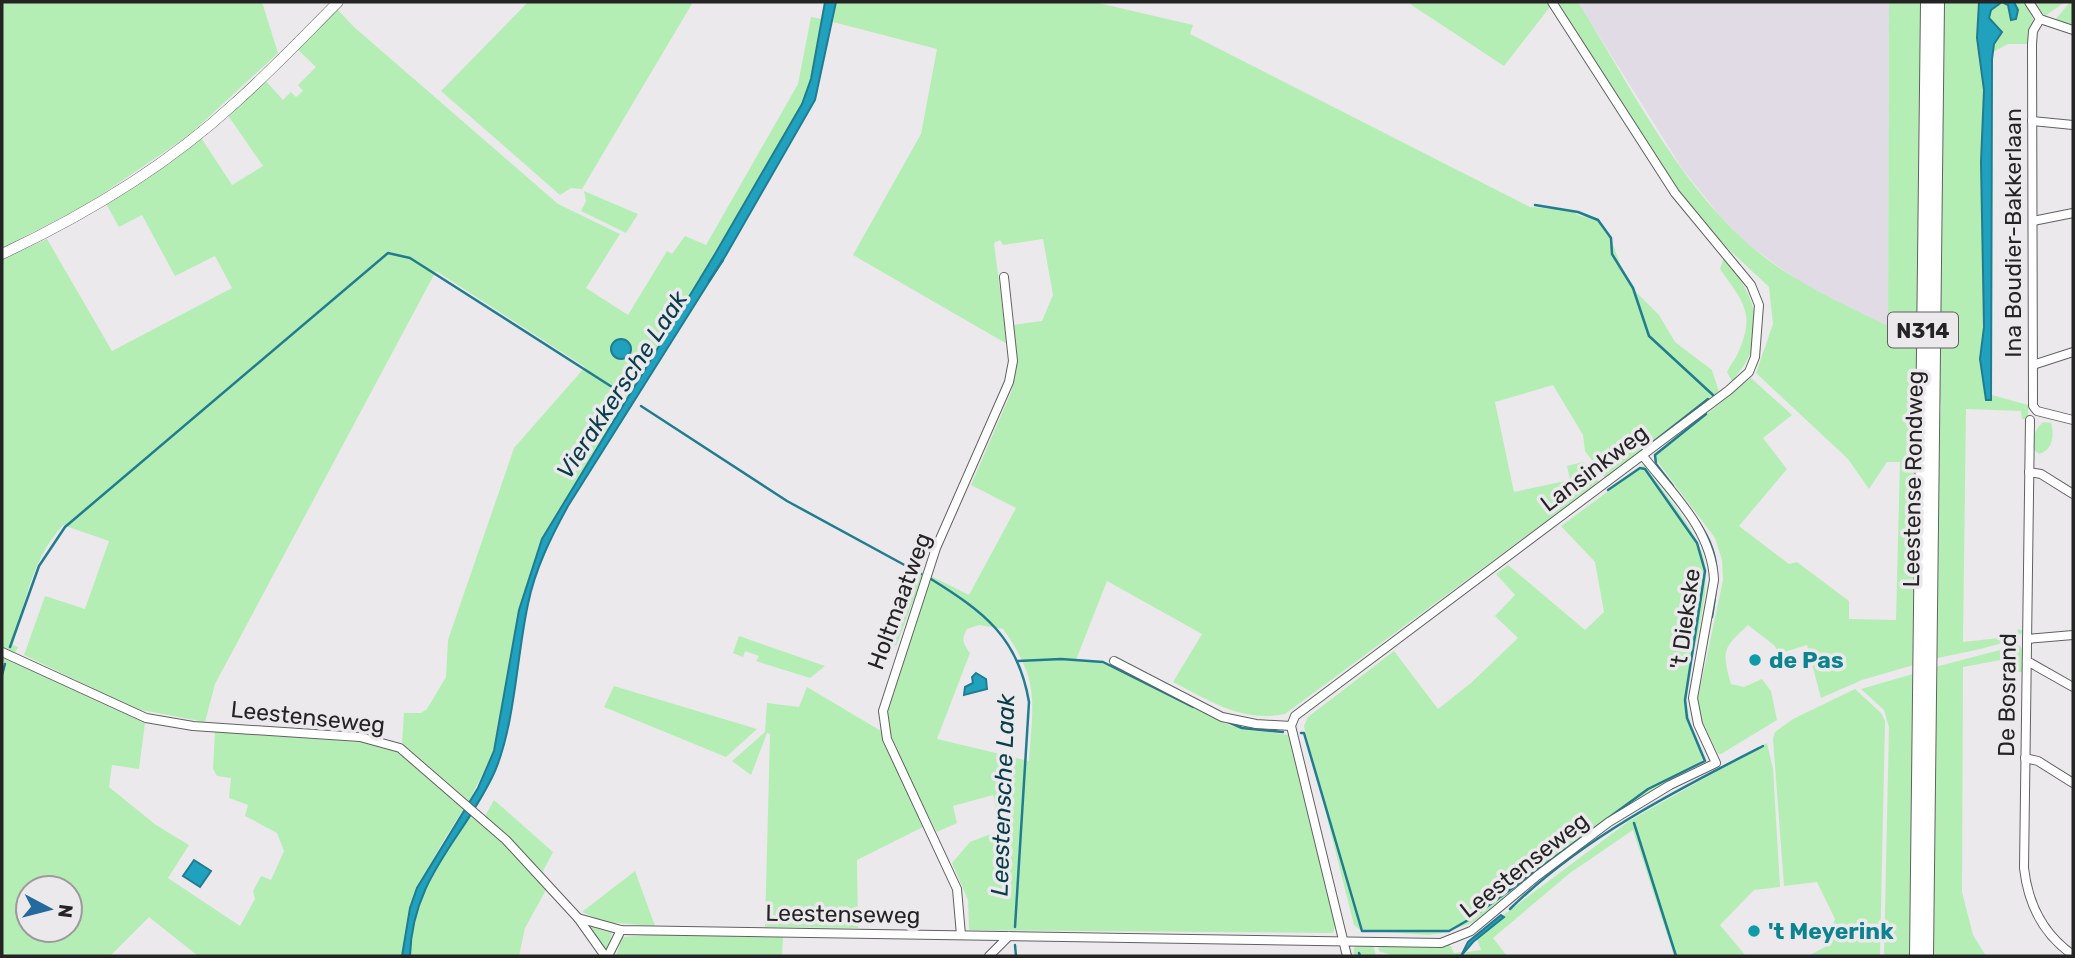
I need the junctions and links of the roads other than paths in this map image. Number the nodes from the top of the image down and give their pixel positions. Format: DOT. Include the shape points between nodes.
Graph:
graph roads {
  1 [pos="338,2"];
  2 [pos="1552,2"];
  3 [pos="1927,2"];
  4 [pos="1938,2"];
  5 [pos="2029,2"];
  6 [pos="2040,19"];
  7 [pos="2073,30"];
  8 [pos="2032,121"];
  9 [pos="2073,125"];
  10 [pos="2073,214"];
  11 [pos="2033,220"];
  12 [pos="2,254"];
  13 [pos="1004,276"];
  14 [pos="2073,352"];
  15 [pos="2033,365"];
  16 [pos="2030,420"];
  17 [pos="2073,420"];
  18 [pos="1643,456"];
  19 [pos="2029,472"];
  20 [pos="2073,494"];
  21 [pos="2073,635"];
  22 [pos="2027,639"];
  23 [pos="2,652"];
  24 [pos="1926,658"];
  25 [pos="2027,661"];
  26 [pos="1114,662"];
  27 [pos="1926,674"];
  28 [pos="2073,687"];
  29 [pos="1291,726"];
  30 [pos="2025,758"];
  31 [pos="1716,763"];
  32 [pos="2073,783"];
  33 [pos="578,918"];
  34 [pos="621,930"];
  35 [pos="961,935"];
  36 [pos="1009,936"];
  37 [pos="1343,940"];
  38 [pos="2072,955"];
  39 [pos="607,956"];
  40 [pos="989,956"];
  41 [pos="1347,956"];
  42 [pos="1916,956"];
  43 [pos="1927,956"];
  1 -- 12 [label="street" via="234,104 166,159 101,201"];
  2 -- 18 [label="street, Lansinkweg" via="1675,193 1746,276 1759,305 1757,344 1749,372"];
  3 -- 24 [label="main road, Leestense Rondweg / N314"];
  4 -- 24 [label="main road, Leestense Rondweg / N314"];
  5 -- 6 [label="street"];
  6 -- 7 [label="street"];
  6 -- 8 [label="street, Ina Boudier-Bakkerlaan" via="2032,44"];
  8 -- 9 [label="street"];
  8 -- 11 [label="street, Ina Boudier-Bakkerlaan"];
  10 -- 11 [label="street"];
  11 -- 15 [label="street, Ina Boudier-Bakkerlaan"];
  13 -- 35 [label="street, Holtmaatweg" via="1013,361 1009,382 936,548 883,711 887,739 957,889"];
  14 -- 15 [label="street"];
  15 -- 17 [label="street, Ina Boudier-Bakkerlaan" via="2034,409"];
  16 -- 19 [label="street, De Bosrand"];
  18 -- 29 [label="street, Lansinkweg" via="1303,708"];
  18 -- 31 [label="street, 't Diekske" via="1699,528 1713,561 1714,580 1693,698 1698,724"];
  19 -- 20 [label="street" via="2041,474"];
  19 -- 22 [label="street, De Bosrand"];
  21 -- 22 [label="street"];
  22 -- 25 [label="street, De Bosrand"];
  23 -- 33 [label="street, Leestenseweg" via="146,718 192,726 360,737 400,748 506,839"];
  24 -- 27 [label="main road, Leestense Rondweg / N314"];
  25 -- 28 [label="street"];
  25 -- 30 [label="street, De Bosrand"];
  26 -- 29 [label="street" via="1223,717"];
  27 -- 42 [label="main road, Leestense Rondweg / N314"];
  27 -- 43 [label="main road, Leestense Rondweg / N314"];
  29 -- 37 [label="street"];
  30 -- 32 [label="street"];
  30 -- 38 [label="street, De Bosrand" via="2027,889 2040,921"];
  31 -- 37 [label="street, Leestenseweg" via="1609,822 1465,936 1428,944"];
  33 -- 34 [label="street, Leestenseweg"];
  33 -- 39 [label="street"];
  34 -- 35 [label="street, Leestenseweg"];
  34 -- 39 [label="street"];
  35 -- 36 [label="street, Leestenseweg"];
  36 -- 37 [label="street, Leestenseweg"];
  36 -- 40 [label="street"];
  37 -- 41 [label="street"];
}
